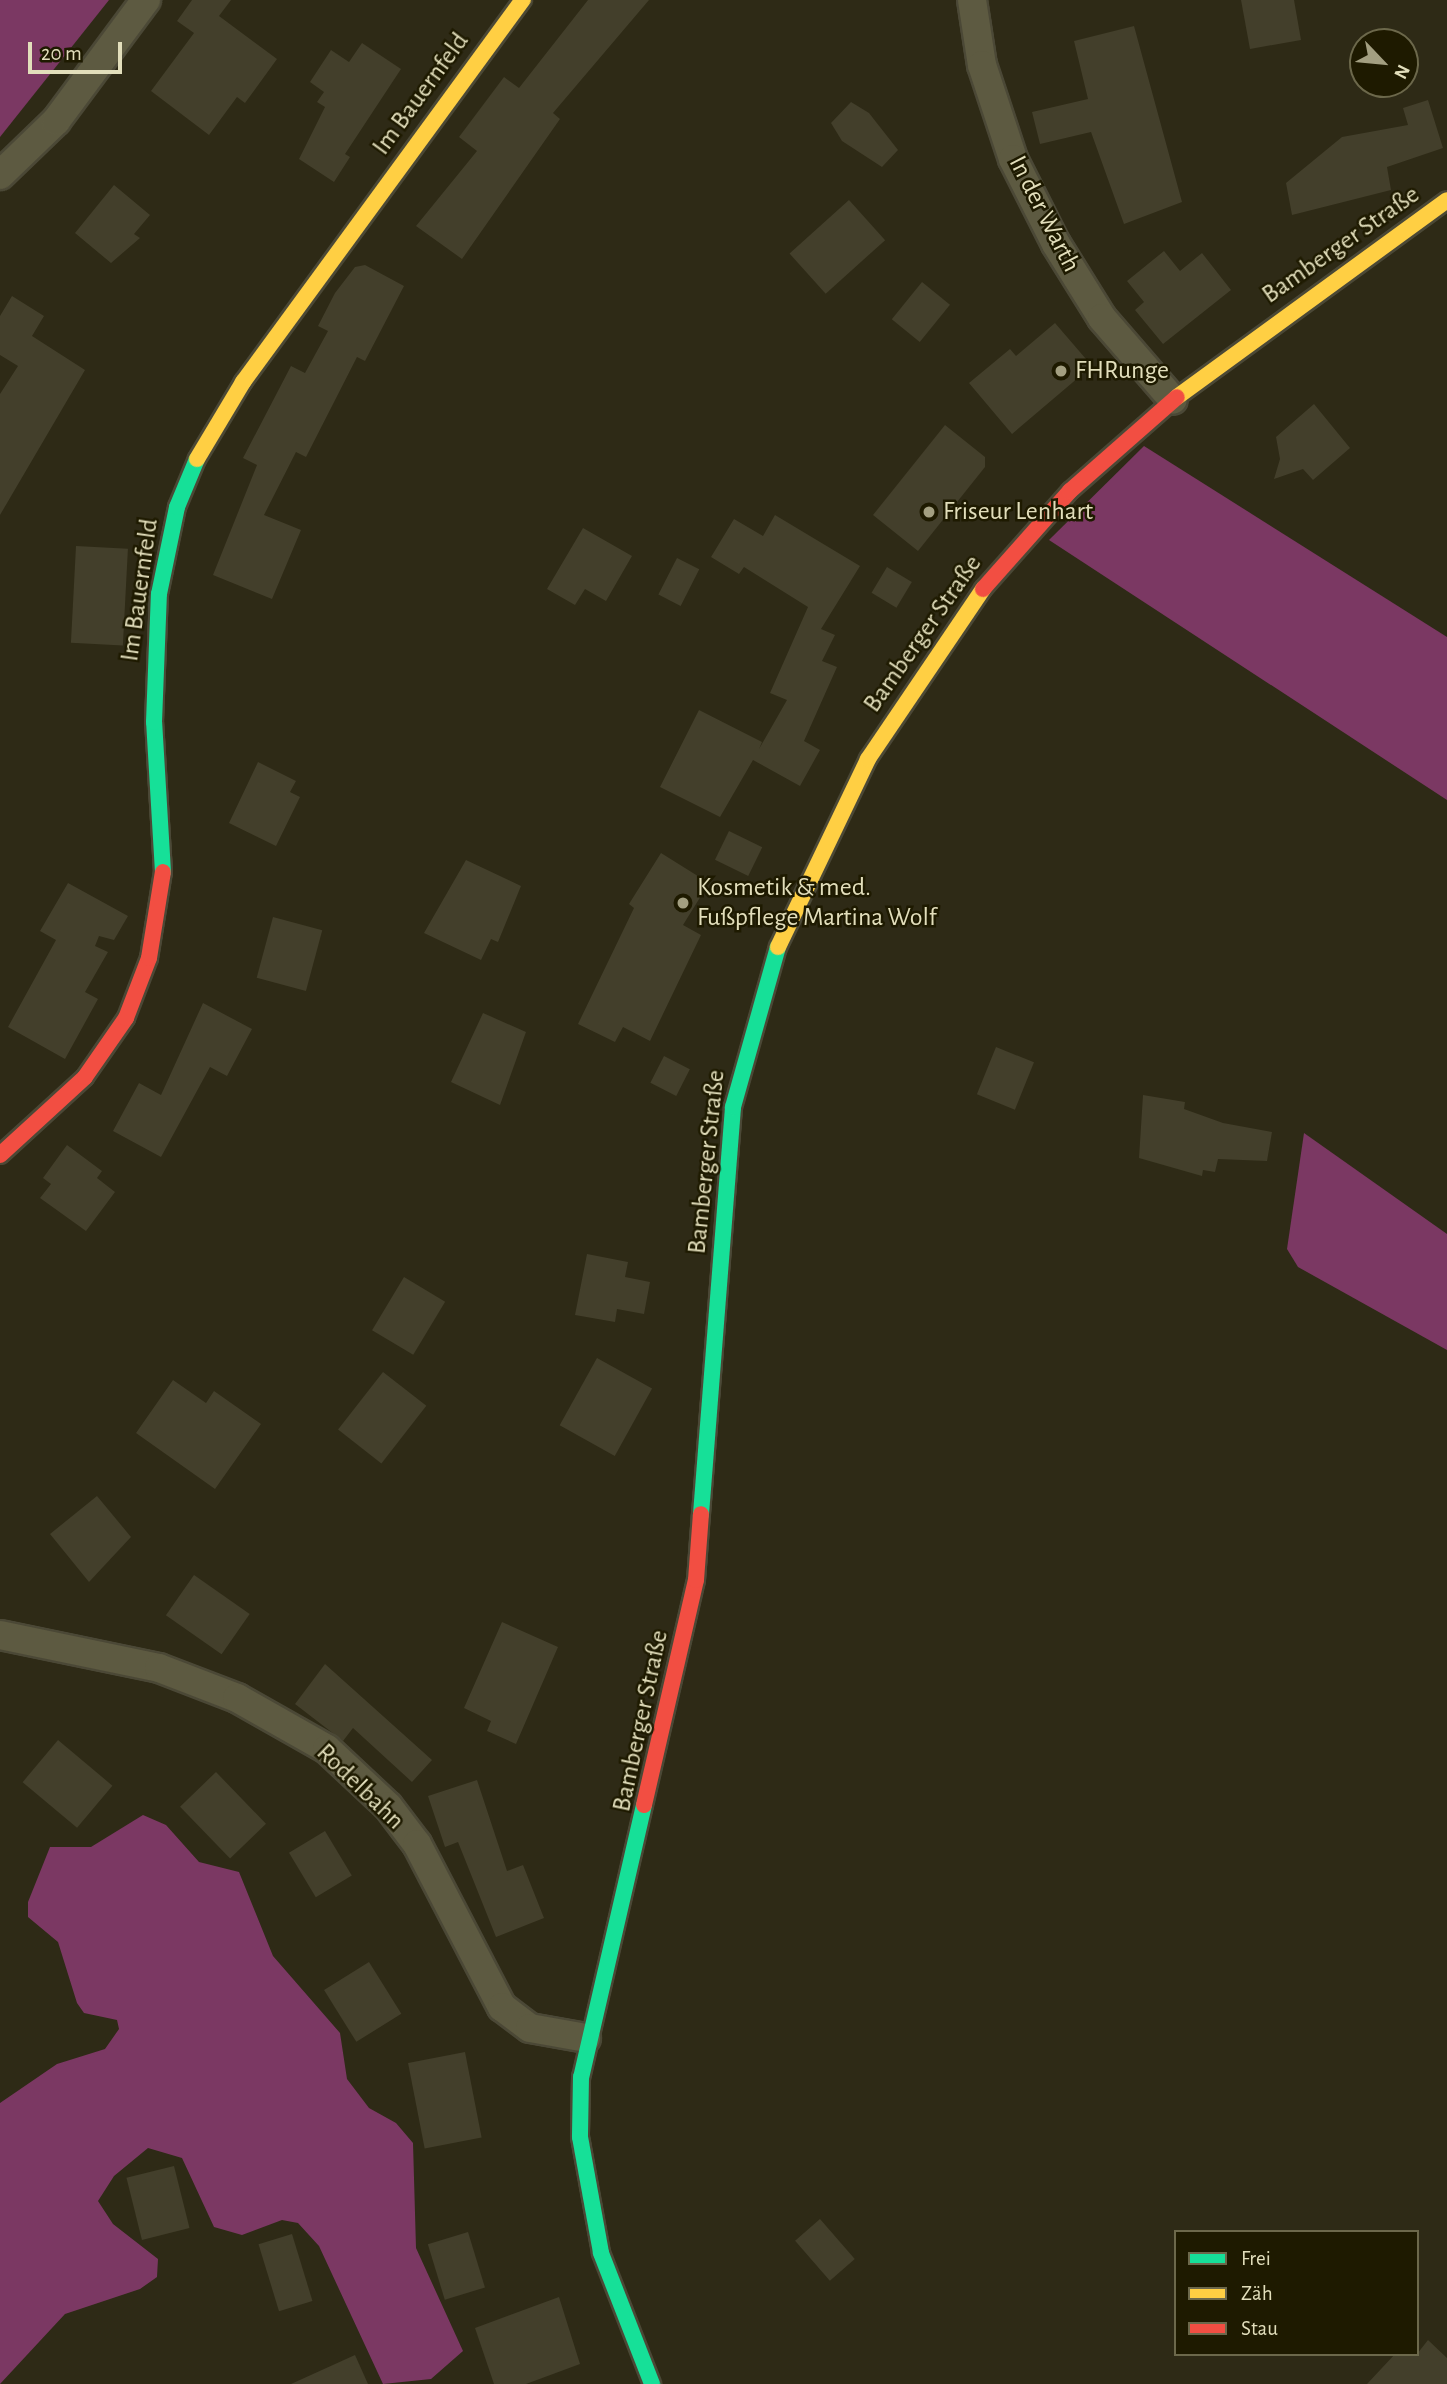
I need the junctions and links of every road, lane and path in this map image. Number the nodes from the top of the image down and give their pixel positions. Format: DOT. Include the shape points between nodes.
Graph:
graph roads {
  1 [pos="146,0"];
  2 [pos="523,0"];
  3 [pos="972,0"];
  4 [pos="0,175"];
  5 [pos="1447,200"];
  6 [pos="1173,400"];
  7 [pos="0,1154"];
  8 [pos="0,1635"];
  9 [pos="586,2038"];
  10 [pos="652,2384"];
  1 -- 4 [label="street" via="56,121"];
  2 -- 7 [label="street, Im Bauernfeld" via="243,382 198,457 177,507 159,594 153,699 163,878 149,958 126,1018 85,1077"];
  3 -- 6 [label="street, In der Warth" via="982,65 1013,159 1056,244 1102,318"];
  5 -- 6 [label="street, Bamberger Straße"];
  6 -- 9 [label="street, Bamberger Straße" via="1070,491 966,609 868,759 786,920 733,1107 696,1580 649,1804"];
  8 -- 9 [label="street, Rodelbahn" via="159,1668 237,1698 327,1749 388,1806 417,1844 502,2007 530,2028"];
  9 -- 10 [label="street, Bamberger Straße" via="578,2115 585,2174 601,2253"];
}
